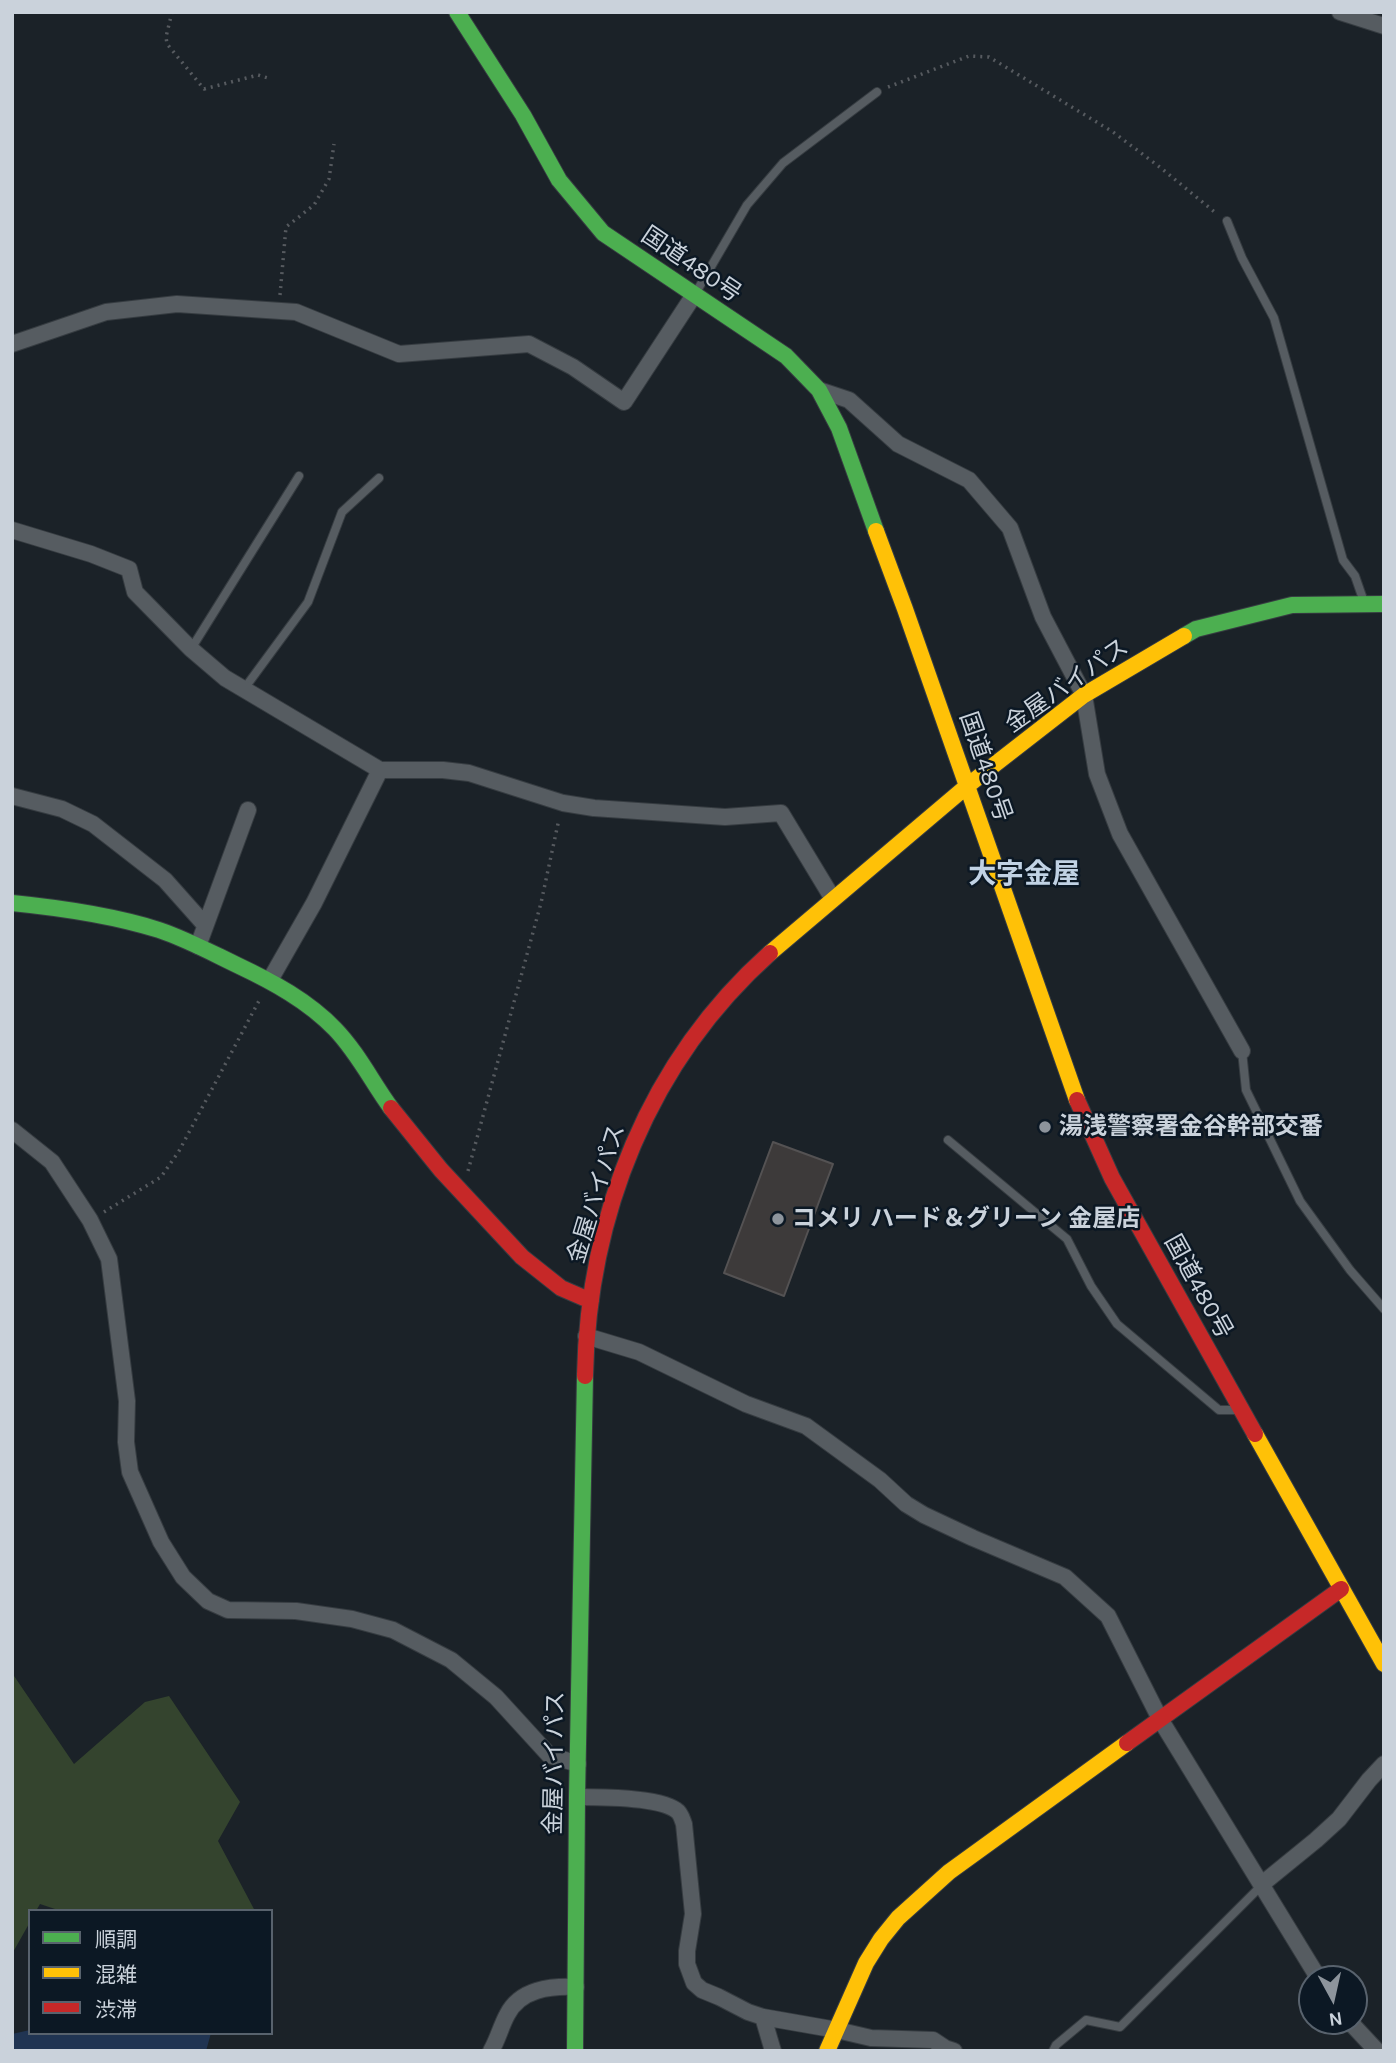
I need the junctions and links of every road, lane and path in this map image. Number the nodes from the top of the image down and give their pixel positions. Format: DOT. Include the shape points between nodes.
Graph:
graph roads {
  1 [pos="172,12"];
  2 [pos="457,12"];
  3 [pos="1340,12"];
  4 [pos="1384,26"];
  5 [pos="268,78"];
  6 [pos="877,92"];
  7 [pos="334,144"];
  8 [pos="1227,221"];
  9 [pos="694,295"];
  10 [pos="279,311"];
  11 [pos="12,344"];
  12 [pos="819,390"];
  13 [pos="299,476"];
  14 [pos="379,478"];
  15 [pos="12,530"];
  16 [pos="1365,604"];
  17 [pos="1383,607"];
  18 [pos="191,649"];
  19 [pos="244,690"];
  20 [pos="1084,695"];
  21 [pos="380,771"];
  22 [pos="967,786"];
  23 [pos="12,796"];
  24 [pos="563,803"];
  25 [pos="248,810"];
  26 [pos="833,899"];
  27 [pos="12,903"];
  28 [pos="205,925"];
  29 [pos="198,946"];
  30 [pos="270,980"];
  31 [pos="1241,1051"];
  32 [pos="12,1130"];
  33 [pos="948,1140"];
  34 [pos="461,1193"];
  35 [pos="90,1220"];
  36 [pos="591,1301"];
  37 [pos="1384,1309"];
  38 [pos="586,1336"];
  39 [pos="1241,1410"];
  40 [pos="1342,1590"];
  41 [pos="1384,1664"];
  42 [pos="1160,1719"];
  43 [pos="578,1764"];
  44 [pos="1384,1764"];
  45 [pos="577,1797"];
  46 [pos="1262,1884"];
  47 [pos="1311,1965"];
  48 [pos="576,1987"];
  49 [pos="763,2017"];
  50 [pos="837,2030"];
  51 [pos="1362,2035"];
  52 [pos="491,2051"];
  53 [pos="575,2051"];
  54 [pos="773,2051"];
  55 [pos="827,2051"];
  56 [pos="954,2051"];
  57 [pos="1053,2051"];
  58 [pos="1377,2051"];
  1 -- 5 [label="path" via="167,44 204,89 258,75"];
  2 -- 9 [label="main road, 国道480号" via="559,180 603,233"];
  3 -- 4 [label="street"];
  6 -- 8 [label="path" via="969,56 989,57 1113,132"];
  6 -- 9 [label="lane" via="783,163 747,205"];
  7 -- 10 [label="path" via="329,179 314,205 286,227"];
  8 -- 16 [label="lane" via="1274,318 1343,560 1355,576"];
  9 -- 10 [label="street" via="624,402 529,344 399,354 296,312"];
  9 -- 12 [label="main road, 国道480号" via="786,356"];
  10 -- 11 [label="street" via="177,304 106,312"];
  12 -- 20 [label="street" via="849,400 898,444 968,480 1010,528 1043,617"];
  12 -- 22 [label="main road, 国道480号" via="839,428"];
  13 -- 18 [label="lane"];
  14 -- 19 [label="lane" via="342,512 308,602"];
  15 -- 18 [label="street" via="129,569 135,592"];
  16 -- 17 [label="main road, 金屋バイパス"];
  16 -- 20 [label="main road, 金屋バイパス" via="1292,605 1196,629"];
  18 -- 19 [label="street"];
  19 -- 21 [label="street"];
  20 -- 22 [label="main road, 金屋バイパス"];
  20 -- 31 [label="street" via="1097,774 1119,834"];
  21 -- 24 [label="street" via="469,773"];
  21 -- 30 [label="street"];
  22 -- 26 [label="main road, 金屋バイパス"];
  22 -- 39 [label="main road, 国道480号" via="1074,1093 1111,1178"];
  23 -- 28 [label="street" via="62,809 93,824 164,880"];
  24 -- 26 [label="street" via="699,816 781,813"];
  24 -- 34 [label="path" via="541,903"];
  25 -- 28 [label="street"];
  26 -- 36 [label="main road, 金屋バイパス" via="754,967 717,1007 668,1073 622,1174"];
  27 -- 29 [label="main road" via="101,915"];
  28 -- 29 [label="street"];
  29 -- 30 [label="main road"];
  30 -- 34 [label="main road" via="314,1009 348,1043 393,1112"];
  30 -- 35 [label="path" via="179,1151 160,1177"];
  31 -- 37 [label="lane" via="1245,1090 1300,1201"];
  32 -- 35 [label="street" via="52,1162"];
  33 -- 39 [label="lane" via="1068,1239 1091,1286 1117,1324 1219,1410"];
  34 -- 36 [label="main road" via="544,1277"];
  35 -- 43 [label="street" via="109,1259 127,1401 130,1472 161,1542 183,1577 208,1601 228,1610 296,1611 393,1630 451,1660 496,1697 549,1755"];
  36 -- 38 [label="main road, 金屋バイパス"];
  38 -- 42 [label="street" via="639,1352 746,1404 806,1426 924,1515 1065,1577 1108,1616"];
  38 -- 43 [label="main road, 金屋バイパス"];
  39 -- 40 [label="main road, 国道480号"];
  40 -- 41 [label="main road, 国道480号"];
  40 -- 42 [label="main road"];
  42 -- 46 [label="street"];
  42 -- 50 [label="main road" via="949,1872 904,1911 868,1959"];
  43 -- 45 [label="main road, 金屋バイパス"];
  44 -- 46 [label="street" via="1339,1819"];
  45 -- 48 [label="main road, 金屋バイパス"];
  45 -- 49 [label="street" via="654,1802 681,1815 692,1888 687,1951 690,1974 702,1990"];
  46 -- 47 [label="street"];
  46 -- 57 [label="lane" via="1120,2027 1086,2020"];
  48 -- 52 [label="street" via="544,1988 514,2003"];
  48 -- 53 [label="main road, 金屋バイパス"];
  49 -- 50 [label="street"];
  49 -- 54 [label="street"];
  50 -- 55 [label="main road"];
  50 -- 56 [label="street" via="871,2038 933,2040"];
  51 -- 58 [label="street"];
}
